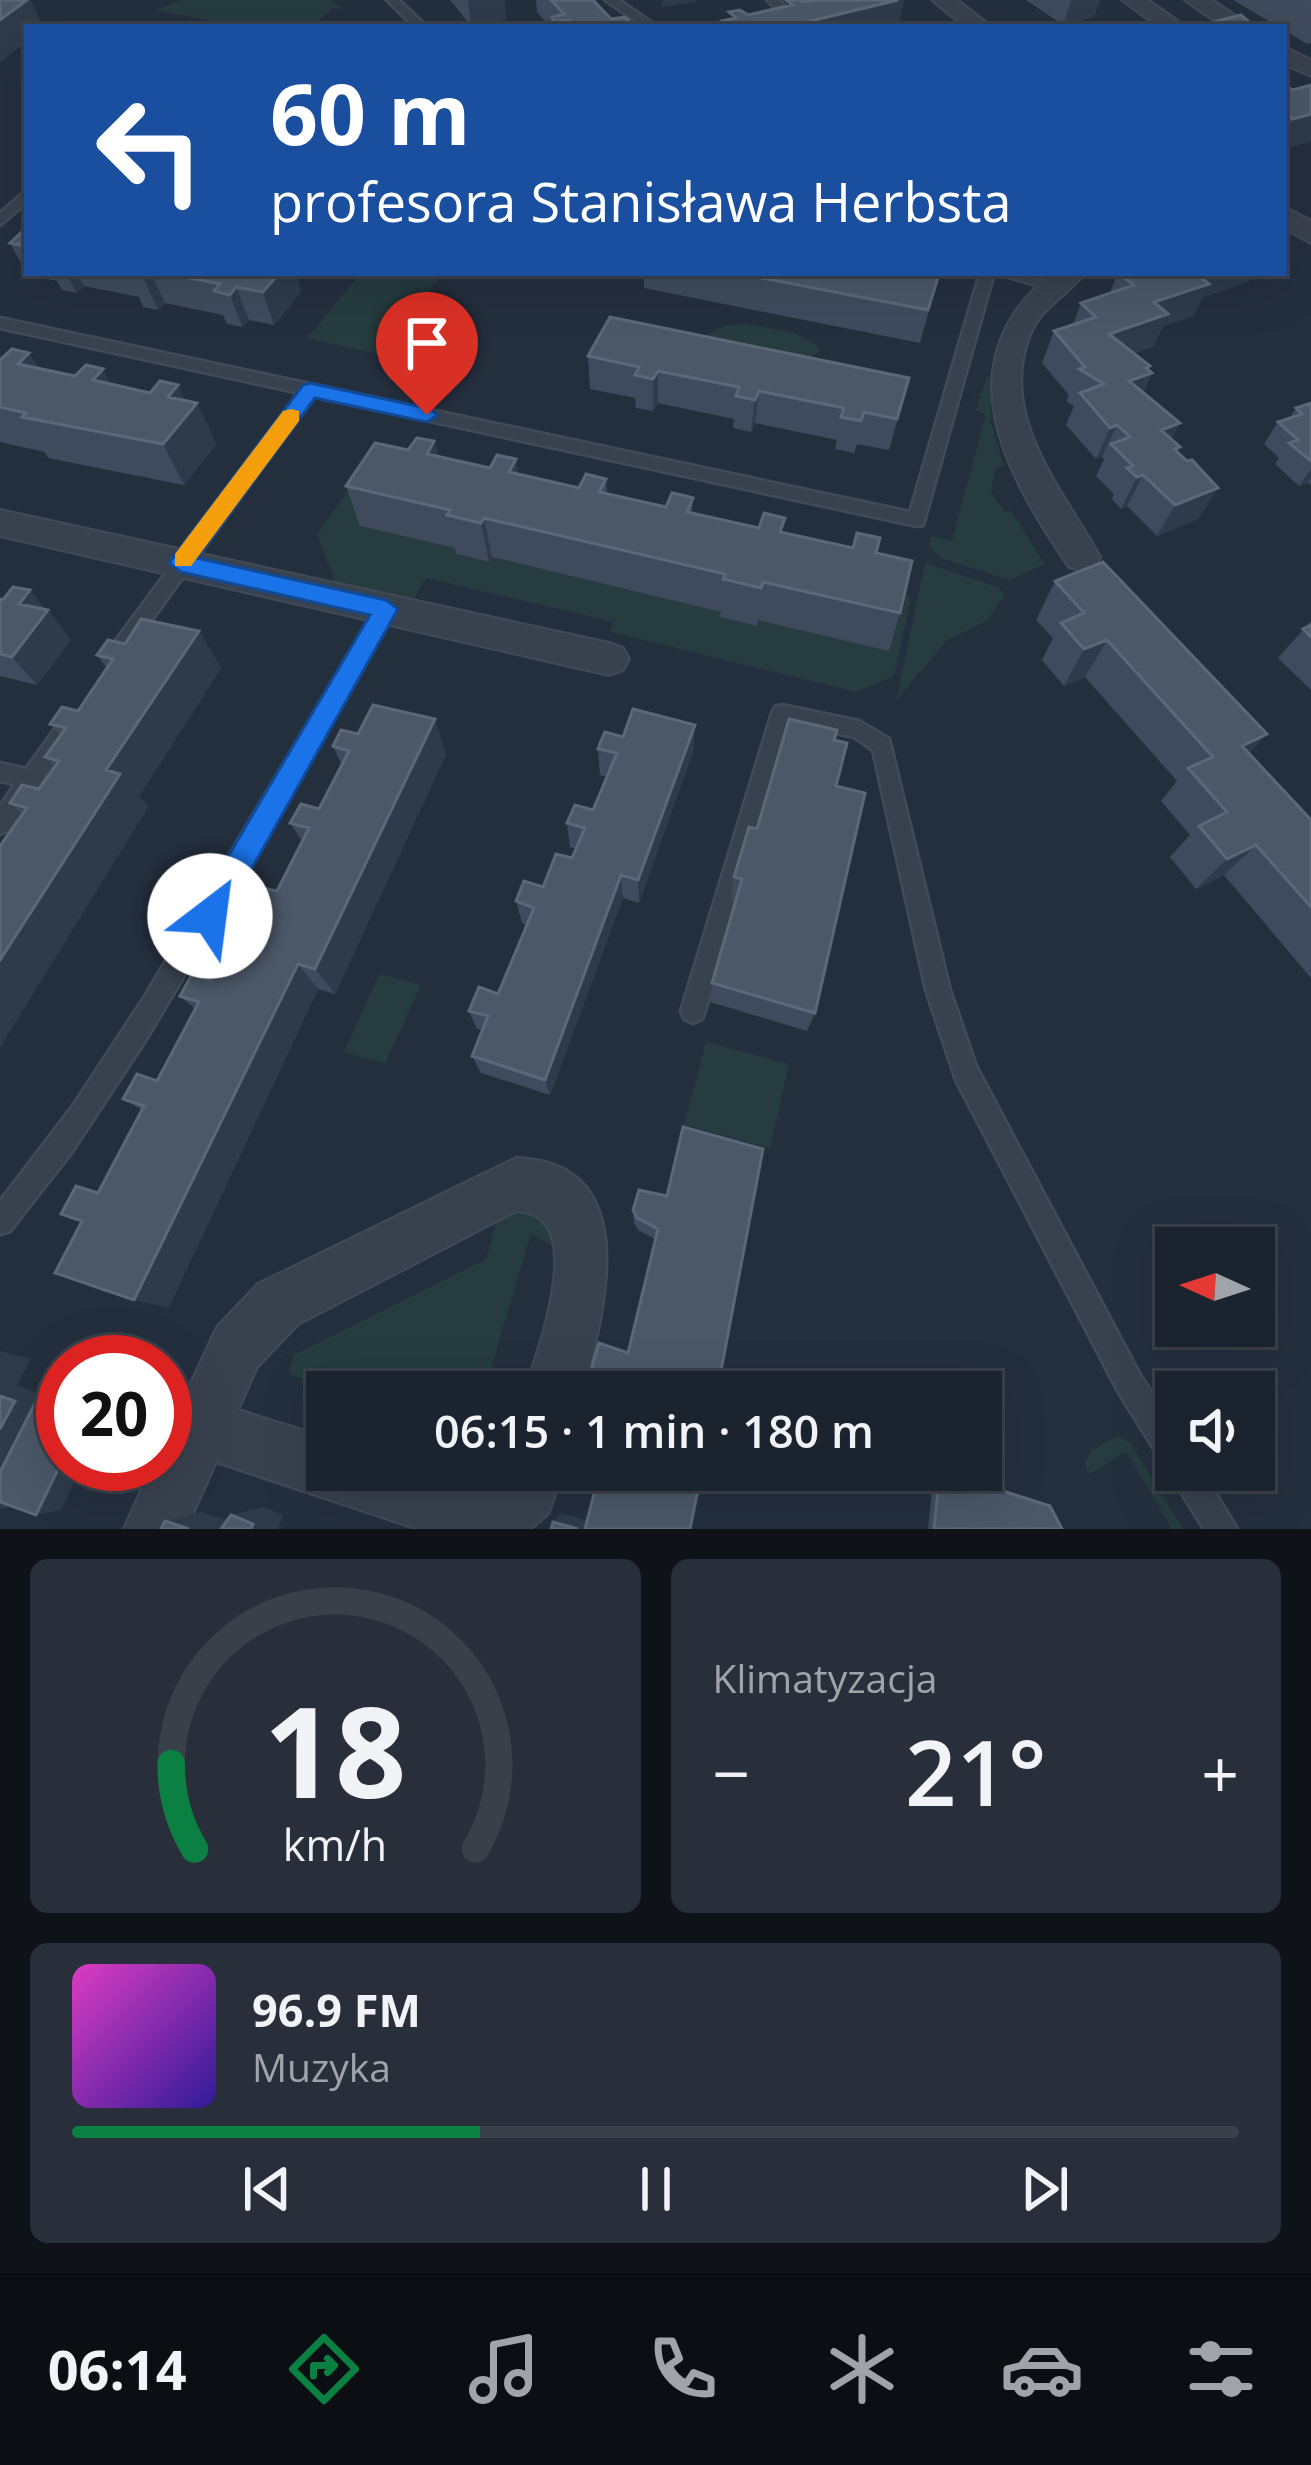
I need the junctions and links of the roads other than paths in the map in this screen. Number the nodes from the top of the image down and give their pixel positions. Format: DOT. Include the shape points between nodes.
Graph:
graph roads {
  1 [pos="393,0"];
  2 [pos="611,0"];
  3 [pos="773,0"];
  4 [pos="943,0"];
  5 [pos="1133,0"];
  6 [pos="1196,0"];
  7 [pos="418,24"];
  8 [pos="647,24"];
  9 [pos="739,24"];
  10 [pos="976,24"];
  11 [pos="1169,24"];
  12 [pos="1226,24"];
  13 [pos="24,197"];
  14 [pos="0,221"];
  15 [pos="986,276"];
  16 [pos="1061,279"];
  17 [pos="0,322"];
  18 [pos="310,390"];
  19 [pos="0,523"];
  20 [pos="1082,557"];
  21 [pos="181,563"];
  22 [pos="386,609"];
  23 [pos="115,658"];
  24 [pos="609,658"];
  25 [pos="79,710"];
  26 [pos="0,772"];
  27 [pos="31,779"];
  28 [pos="0,824"];
  29 [pos="693,1012"];
  30 [pos="0,1221"];
  31 [pos="559,1371"];
  32 [pos="1155,1424"];
  33 [pos="201,1428"];
  34 [pos="306,1461"];
  35 [pos="398,1491"];
  36 [pos="527,1491"];
  37 [pos="1198,1491"];
  38 [pos="155,1529"];
  39 [pos="1222,1529"];
  1 -- 7 [label="lane"];
  2 -- 8 [label="lane"];
  3 -- 9 [label="lane" via="787,13"];
  4 -- 10 [label="street"];
  5 -- 11 [label="street"];
  6 -- 12 [label="street"];
  13 -- 14 [label="lane"];
  15 -- 18 [label="lane" via="917,520"];
  16 -- 20 [label="street" via="1016,337 1005,395 1026,467"];
  17 -- 18 [label="lane"];
  18 -- 21 [label="lane"];
  19 -- 21 [label="street"];
  21 -- 22 [label="street"];
  21 -- 23 [label="lane"];
  22 -- 24 [label="street"];
  22 -- 30 [label="lane" via="210,916 122,1055"];
  25 -- 27 [label="lane"];
  26 -- 27 [label="lane"];
  27 -- 28 [label="lane"];
  29 -- 32 [label="lane" via="782,713 859,730 881,745 964,1071"];
  31 -- 33 [label="street" via="582,1252 560,1202 519,1183 278,1304 243,1336"];
  33 -- 34 [label="street"];
  33 -- 38 [label="street"];
  35 -- 36 [label="street" via="489,1512 517,1504"];
  37 -- 39 [label="lane"];
}
